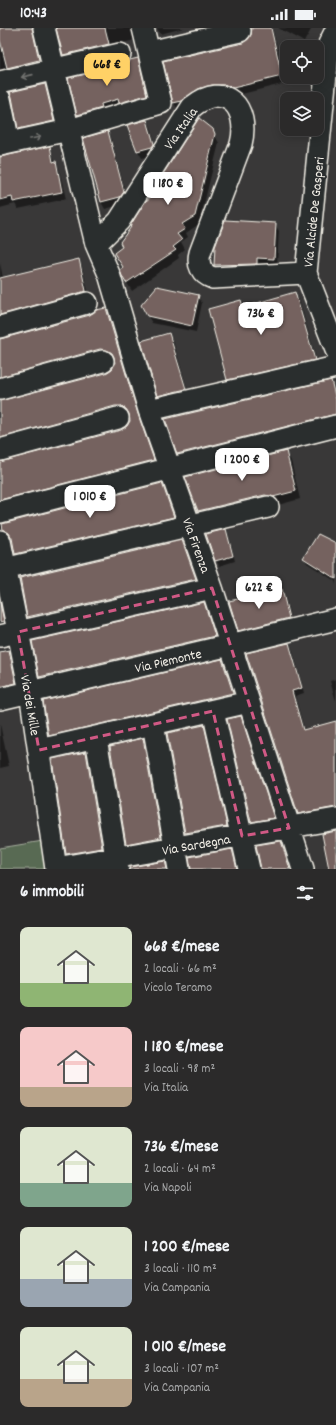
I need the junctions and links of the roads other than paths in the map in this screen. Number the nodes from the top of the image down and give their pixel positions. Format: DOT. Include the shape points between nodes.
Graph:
graph roads {
  1 [pos="44,28"];
  2 [pos="143,28"];
  3 [pos="336,30"];
  4 [pos="240,31"];
  5 [pos="149,52"];
  6 [pos="120,54"];
  7 [pos="332,67"];
  8 [pos="54,69"];
  9 [pos="0,82"];
  10 [pos="0,99"];
  11 [pos="69,130"];
  12 [pos="4,144"];
  13 [pos="96,244"];
  14 [pos="306,273"];
  15 [pos="88,303"];
  16 [pos="0,327"];
  17 [pos="336,350"];
  18 [pos="103,361"];
  19 [pos="336,367"];
  20 [pos="0,390"];
  21 [pos="149,410"];
  22 [pos="118,418"];
  23 [pos="336,426"];
  24 [pos="0,450"];
  25 [pos="170,468"];
  26 [pos="268,507"];
  27 [pos="0,512"];
  28 [pos="190,525"];
  29 [pos="0,542"];
  30 [pos="2,569"];
  31 [pos="212,588"];
  32 [pos="336,618"];
  33 [pos="9,634"];
  34 [pos="230,645"];
  35 [pos="30,692"];
  36 [pos="0,699"];
  37 [pos="249,702"];
  38 [pos="212,711"];
  39 [pos="153,724"];
  40 [pos="96,738"];
  41 [pos="39,750"];
  42 [pos="336,819"];
  43 [pos="289,828"];
  44 [pos="242,836"];
  45 [pos="175,847"];
  46 [pos="117,863"];
  47 [pos="56,869"];
  48 [pos="179,869"];
  49 [pos="249,869"];
  50 [pos="303,869"];
  1 -- 8 [label="street"];
  2 -- 5 [label="street"];
  3 -- 7 [label="street, Via Alcide De Gasperi" via="329,44"];
  4 -- 5 [label="street"];
  5 -- 11 [label="street" via="161,103"];
  6 -- 8 [label="street"];
  7 -- 14 [label="street, Via Alcide De Gasperi"];
  8 -- 9 [label="street, one-way"];
  8 -- 11 [label="street"];
  10 -- 12 [label="street"];
  12 -- 11 [label="street, one-way"];
  11 -- 13 [label="street"];
  13 -- 14 [label="street, Via Italia" via="119,221 192,107 206,99 222,97 231,100 239,108 244,126 243,136 200,253 200,268 213,278"];
  13 -- 21 [label="street, Via Firenza" via="108,274"];
  14 -- 17 [label="street, Via Alcide De Gasperi"];
  15 -- 16 [label="street"];
  18 -- 20 [label="street"];
  19 -- 21 [label="street"];
  21 -- 25 [label="street, Via Firenza"];
  22 -- 24 [label="street"];
  23 -- 25 [label="street"];
  25 -- 27 [label="street"];
  25 -- 28 [label="street, Via Firenza"];
  26 -- 28 [label="street"];
  28 -- 30 [label="street"];
  28 -- 31 [label="street, Via Firenza"];
  29 -- 30 [label="street, Via dei Mille"];
  30 -- 33 [label="street, Via dei Mille"];
  31 -- 33 [label="street"];
  31 -- 34 [label="street, Via Firenza"];
  32 -- 34 [label="street, Via Piemonte"];
  33 -- 35 [label="street, Via dei Mille"];
  34 -- 35 [label="street, Via Piemonte"];
  34 -- 37 [label="street, Via Firenza"];
  35 -- 36 [label="street, Via Piemonte"];
  35 -- 41 [label="street, Via dei Mille"];
  37 -- 38 [label="street"];
  37 -- 43 [label="street, Via Firenza"];
  38 -- 39 [label="street"];
  38 -- 44 [label="street"];
  39 -- 40 [label="street"];
  39 -- 45 [label="street"];
  40 -- 41 [label="street"];
  40 -- 46 [label="street"];
  41 -- 47 [label="street, Via dei Mille"];
  42 -- 43 [label="street, Via Sardegna"];
  43 -- 44 [label="street, Via Sardegna"];
  43 -- 50 [label="street, Via Firenza"];
  44 -- 45 [label="street, Via Sardegna"];
  44 -- 49 [label="street"];
  45 -- 46 [label="street, Via Sardegna"];
  45 -- 48 [label="street"];
  46 -- 47 [label="street, Via Sardegna"];
}
